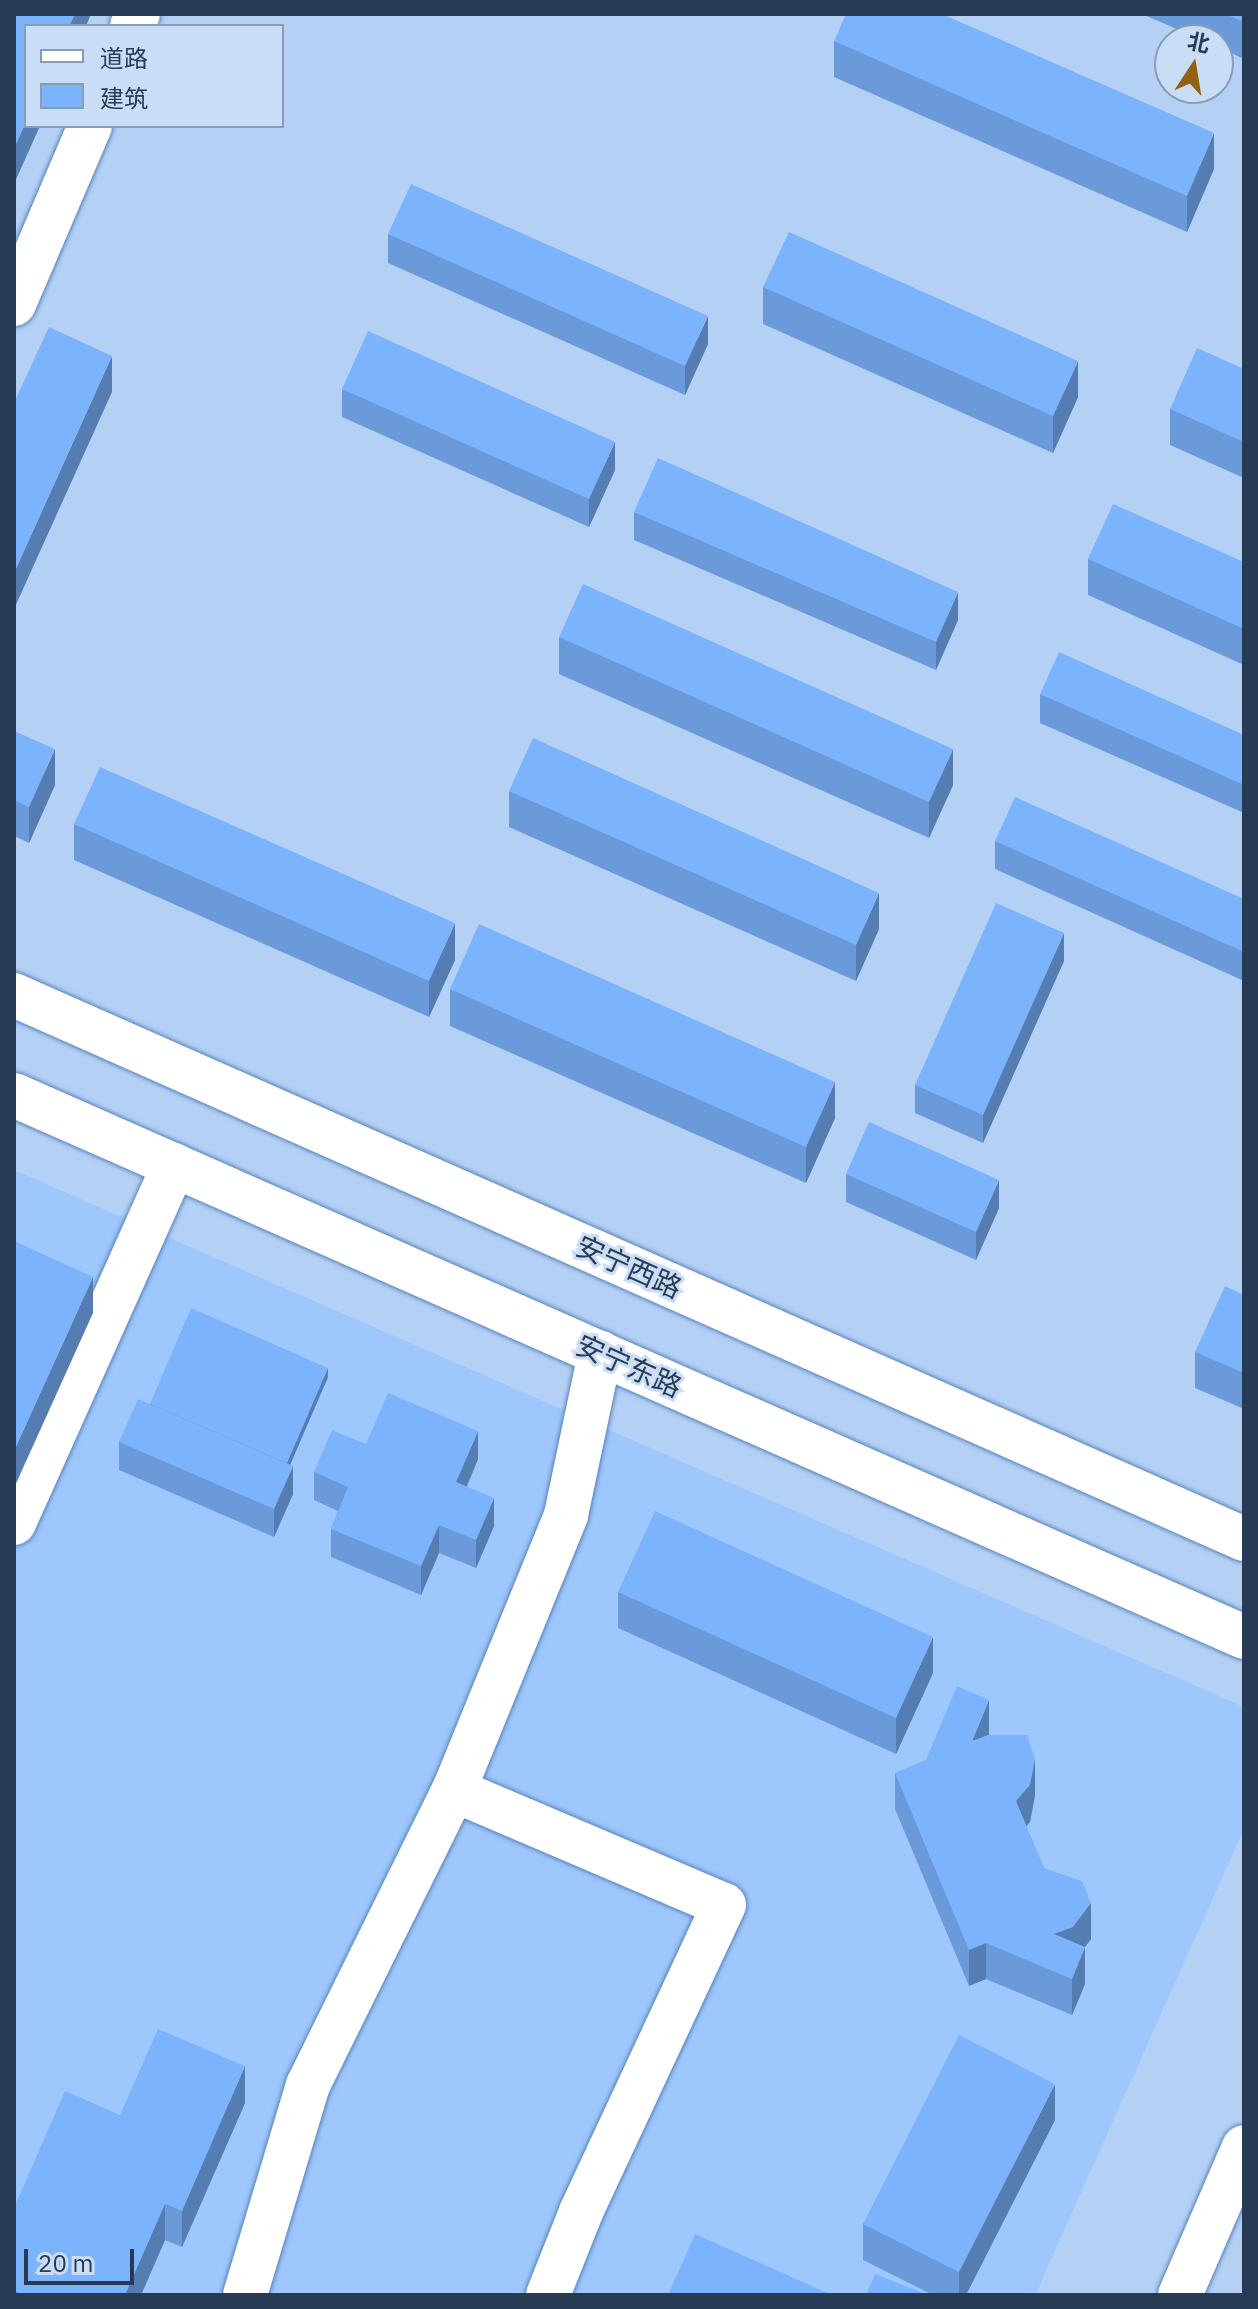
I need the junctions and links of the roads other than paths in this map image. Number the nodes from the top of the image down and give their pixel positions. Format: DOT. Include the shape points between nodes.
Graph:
graph roads {
  1 [pos="89,128"];
  2 [pos="14,304"];
  3 [pos="14,995"];
  4 [pos="14,1095"];
  5 [pos="174,1165"];
  6 [pos="600,1353"];
  7 [pos="14,1523"];
  8 [pos="1244,1539"];
  9 [pos="1244,1637"];
  10 [pos="454,1790"];
  11 [pos="1244,2147"];
  12 [pos="245,2295"];
  13 [pos="548,2295"];
  14 [pos="1180,2295"];
  1 -- 2 [label="main road"];
  3 -- 8 [label="main road, 安宁西路"];
  4 -- 5 [label="main road, 安宁东路"];
  5 -- 6 [label="main road, 安宁东路"];
  5 -- 7 [label="main road"];
  6 -- 9 [label="main road, 安宁东路"];
  6 -- 10 [label="main road" via="566,1515"];
  10 -- 12 [label="main road" via="308,2085"];
  10 -- 13 [label="main road" via="724,1905 581,2212"];
  11 -- 14 [label="main road"];
}
